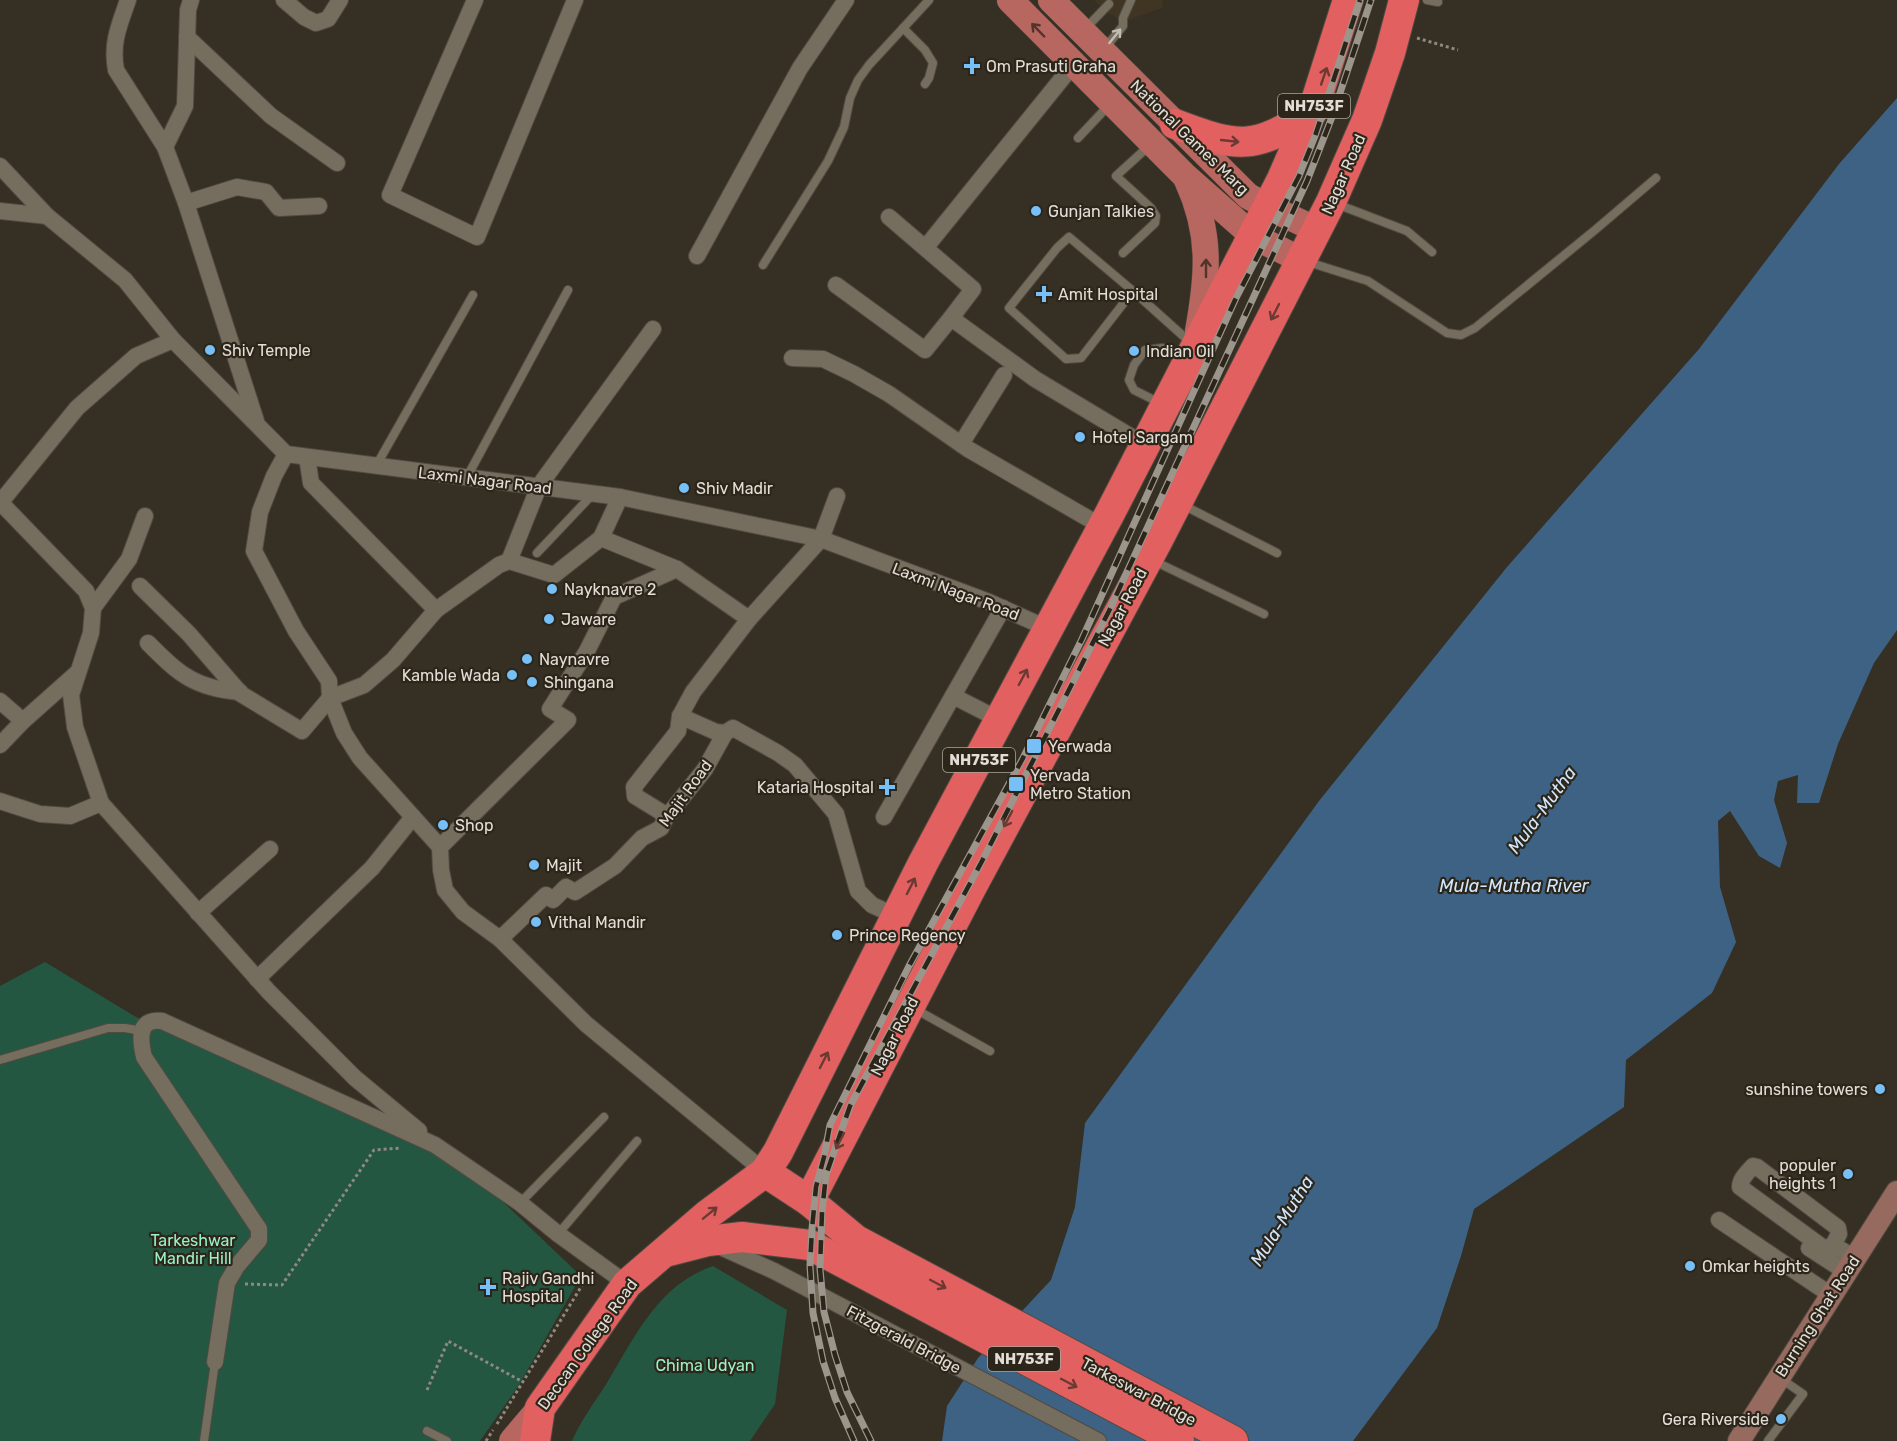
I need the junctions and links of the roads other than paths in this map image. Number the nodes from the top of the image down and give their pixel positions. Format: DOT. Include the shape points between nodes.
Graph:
graph roads {
  1 [pos="128,0"];
  2 [pos="190,0"];
  3 [pos="284,0"];
  4 [pos="340,0"];
  5 [pos="475,0"];
  6 [pos="574,0"];
  7 [pos="846,0"];
  8 [pos="929,0"];
  9 [pos="1010,0"];
  10 [pos="1051,0"];
  11 [pos="1131,0"];
  12 [pos="1348,0"];
  13 [pos="1404,0"];
  14 [pos="1427,0"];
  15 [pos="1107,2"];
  16 [pos="1438,2"];
  17 [pos="1123,18"];
  18 [pos="903,28"];
  19 [pos="1082,32"];
  20 [pos="187,37"];
  21 [pos="1102,51"];
  22 [pos="1073,64"];
  23 [pos="925,84"];
  24 [pos="1112,102"];
  25 [pos="1312,112"];
  26 [pos="1175,124"];
  27 [pos="1078,138"];
  28 [pos="1152,143"];
  29 [pos="165,147"];
  30 [pos="337,163"];
  31 [pos="0,166"];
  32 [pos="1184,175"];
  33 [pos="1656,177"];
  34 [pos="1331,202"];
  35 [pos="186,203"];
  36 [pos="319,206"];
  37 [pos="1268,207"];
  38 [pos="0,211"];
  39 [pos="47,216"];
  40 [pos="889,218"];
  41 [pos="1317,230"];
  42 [pos="1253,236"];
  43 [pos="926,247"];
  44 [pos="1432,252"];
  45 [pos="1124,253"];
  46 [pos="697,256"];
  47 [pos="1301,260"];
  48 [pos="763,265"];
  49 [pos="836,285"];
  50 [pos="568,290"];
  51 [pos="1133,291"];
  52 [pos="473,295"];
  53 [pos="951,318"];
  54 [pos="653,328"];
  55 [pos="173,340"];
  56 [pos="1192,354"];
  57 [pos="792,358"];
  58 [pos="1004,375"];
  59 [pos="1166,406"];
  60 [pos="258,425"];
  61 [pos="961,444"];
  62 [pos="1144,445"];
  63 [pos="286,454"];
  64 [pos="308,457"];
  65 [pos="375,466"];
  66 [pos="467,477"];
  67 [pos="539,486"];
  68 [pos="593,494"];
  69 [pos="837,496"];
  70 [pos="620,497"];
  71 [pos="1177,502"];
  72 [pos="0,504"];
  73 [pos="145,516"];
  74 [pos="1103,527"];
  75 [pos="601,538"];
  76 [pos="821,539"];
  77 [pos="537,553"];
  78 [pos="1276,553"];
  79 [pos="1148,558"];
  80 [pos="509,561"];
  81 [pos="676,569"];
  82 [pos="140,586"];
  83 [pos="93,608"];
  84 [pos="1003,608"];
  85 [pos="436,610"];
  86 [pos="1264,614"];
  87 [pos="749,619"];
  88 [pos="1049,629"];
  89 [pos="148,643"];
  90 [pos="77,673"];
  91 [pos="240,692"];
  92 [pos="953,696"];
  93 [pos="330,698"];
  94 [pos="0,700"];
  95 [pos="680,716"];
  96 [pos="23,720"];
  97 [pos="1000,720"];
  98 [pos="725,733"];
  99 [pos="0,745"];
  100 [pos="0,801"];
  101 [pos="102,803"];
  102 [pos="413,817"];
  103 [pos="884,817"];
  104 [pos="665,819"];
  105 [pos="440,847"];
  106 [pos="270,849"];
  107 [pos="198,913"];
  108 [pos="896,916"];
  109 [pos="500,939"];
  110 [pos="257,979"];
  111 [pos="909,1006"];
  112 [pos="142,1031"];
  113 [pos="990,1051"];
  114 [pos="0,1060"];
  115 [pos="604,1117"];
  116 [pos="637,1141"];
  117 [pos="435,1145"];
  118 [pos="765,1172"];
  119 [pos="1897,1192"];
  120 [pos="1732,1196"];
  121 [pos="809,1201"];
  122 [pos="520,1203"];
  123 [pos="1719,1220"];
  124 [pos="558,1234"];
  125 [pos="708,1241"];
  126 [pos="666,1251"];
  127 [pos="1827,1251"];
  128 [pos="849,1252"];
  129 [pos="1850,1265"];
  130 [pos="877,1267"];
  131 [pos="1806,1280"];
  132 [pos="627,1284"];
  133 [pos="1830,1295"];
  134 [pos="215,1362"];
  135 [pos="1778,1377"];
  136 [pos="537,1396"];
  137 [pos="427,1431"];
  138 [pos="204,1441"];
  139 [pos="447,1441"];
  140 [pos="512,1441"];
  141 [pos="535,1441"];
  142 [pos="1098,1441"];
  143 [pos="1179,1441"];
  144 [pos="1233,1441"];
  145 [pos="1739,1441"];
  146 [pos="1768,1441"];
  1 -- 29 [label="street" via="114,41 116,70"];
  2 -- 20 [label="street"];
  3 -- 4 [label="street" via="316,23 328,19"];
  5 -- 6 [label="street" via="390,195 477,237"];
  7 -- 46 [label="street" via="800,68"];
  8 -- 18 [label="lane"];
  22 -- 9 [label="main road, National Games Marg, one-way"];
  10 -- 19 [label="main road, National Games Marg"];
  11 -- 17 [label="lane"];
  25 -- 12 [label="highway, NH753F, one-way"];
  13 -- 34 [label="highway, Nagar Road / NH753F" via="1367,120"];
  14 -- 16 [label="lane"];
  15 -- 17 [label="lane"];
  15 -- 19 [label="lane"];
  21 -- 17 [label="lane, one-way" via="1123,26"];
  18 -- 23 [label="lane" via="933,63"];
  18 -- 48 [label="lane" via="858,80 844,127 828,161"];
  19 -- 21 [label="main road, National Games Marg"];
  20 -- 29 [label="street" via="185,106"];
  20 -- 30 [label="street" via="271,116"];
  21 -- 26 [label="main road, National Games Marg"];
  22 -- 24 [label="main road, National Games Marg"];
  22 -- 43 [label="street"];
  24 -- 27 [label="lane"];
  24 -- 28 [label="main road, National Games Marg"];
  26 -- 25 [label="highway, one-way" via="1214,139 1248,142 1286,130"];
  25 -- 37 [label="highway, NH753F"];
  26 -- 37 [label="main road, National Games Marg" via="1248,195"];
  28 -- 32 [label="main road, National Games Marg"];
  28 -- 45 [label="lane" via="1116,176 1156,216 1155,224"];
  29 -- 35 [label="street"];
  31 -- 39 [label="street"];
  32 -- 42 [label="main road, National Games Marg"];
  56 -- 32 [label="main road, one-way" via="1207,265 1202,221"];
  33 -- 47 [label="lane" via="1476,328 1461,335 1447,333 1368,281"];
  34 -- 41 [label="highway, Nagar Road / NH753F"];
  34 -- 44 [label="lane" via="1407,231"];
  35 -- 36 [label="street" via="237,187 266,192 279,208"];
  35 -- 60 [label="street"];
  37 -- 41 [label="main road, National Games Marg"];
  37 -- 42 [label="highway, NH753F"];
  38 -- 39 [label="street"];
  39 -- 55 [label="street" via="125,280"];
  40 -- 43 [label="street"];
  41 -- 47 [label="highway, Nagar Road / NH753F"];
  42 -- 47 [label="main road, National Games Marg"];
  42 -- 56 [label="highway, NH753F"];
  43 -- 53 [label="street" via="973,289"];
  47 -- 71 [label="highway, Nagar Road / NH753F, one-way"];
  49 -- 53 [label="street" via="926,350"];
  50 -- 66 [label="lane"];
  51 -- 51 [label="lane" via="1069,237 1009,308 1066,359 1081,358"];
  51 -- 56 [label="lane" via="1176,331"];
  52 -- 65 [label="lane"];
  53 -- 62 [label="street" via="1035,379"];
  54 -- 67 [label="street"];
  55 -- 60 [label="street"];
  55 -- 72 [label="street" via="136,356 77,408"];
  56 -- 59 [label="highway, NH753F"];
  56 -- 59 [label="lane" via="1163,348 1145,350 1134,365 1129,380 1134,390"];
  57 -- 61 [label="street" via="823,359 854,374"];
  58 -- 61 [label="street"];
  59 -- 62 [label="highway, NH753F"];
  60 -- 63 [label="street"];
  61 -- 74 [label="street"];
  62 -- 74 [label="highway, NH753F"];
  63 -- 64 [label="street, Laxmi Nagar Road"];
  63 -- 93 [label="street" via="260,512 255,551 296,631 329,681"];
  64 -- 65 [label="street, Laxmi Nagar Road"];
  64 -- 85 [label="street" via="311,483"];
  65 -- 66 [label="street, Laxmi Nagar Road"];
  66 -- 67 [label="street, Laxmi Nagar Road"];
  67 -- 68 [label="street, Laxmi Nagar Road"];
  67 -- 80 [label="street"];
  68 -- 70 [label="street, Laxmi Nagar Road"];
  68 -- 77 [label="lane"];
  69 -- 76 [label="street"];
  70 -- 75 [label="street"];
  70 -- 76 [label="street, Laxmi Nagar Road"];
  71 -- 78 [label="lane"];
  71 -- 79 [label="highway, Nagar Road / NH753F"];
  72 -- 83 [label="street" via="86,591"];
  73 -- 83 [label="street" via="129,559"];
  74 -- 88 [label="highway, NH753F"];
  75 -- 80 [label="street" via="554,575"];
  75 -- 81 [label="street"];
  76 -- 84 [label="street, Laxmi Nagar Road"];
  76 -- 87 [label="street"];
  79 -- 86 [label="lane"];
  79 -- 111 [label="highway, Nagar Road / NH753F, one-way"];
  80 -- 85 [label="street"];
  81 -- 87 [label="street"];
  81 -- 105 [label="street" via="614,597 587,651 550,709 568,720"];
  82 -- 91 [label="street"];
  83 -- 90 [label="street" via="91,633"];
  84 -- 88 [label="street, Laxmi Nagar Road"];
  84 -- 92 [label="street"];
  85 -- 93 [label="street" via="393,660 364,685"];
  87 -- 95 [label="street" via="693,692"];
  97 -- 88 [label="highway, NH753F, one-way"];
  89 -- 91 [label="street" via="188,679 207,687"];
  90 -- 96 [label="street"];
  90 -- 101 [label="street" via="71,694 75,728"];
  91 -- 93 [label="street" via="302,731"];
  92 -- 97 [label="street"];
  92 -- 103 [label="street"];
  93 -- 102 [label="street" via="344,733 360,758"];
  94 -- 96 [label="street"];
  95 -- 98 [label="street"];
  95 -- 104 [label="street" via="678,731 634,787 635,796 661,812"];
  96 -- 99 [label="street"];
  108 -- 97 [label="highway, NH753F, one-way"];
  98 -- 104 [label="street, Majit Road" via="705,769"];
  98 -- 108 [label="street" via="733,728 795,765 836,814 858,891 872,905"];
  100 -- 101 [label="street" via="39,814 70,816"];
  101 -- 107 [label="street"];
  102 -- 105 [label="street"];
  102 -- 110 [label="street" via="372,868"];
  104 -- 109 [label="street, Majit Road" via="661,828 642,838 615,866 575,892 566,886 553,900 546,895"];
  105 -- 109 [label="street" via="446,890 463,912"];
  106 -- 107 [label="street"];
  107 -- 110 [label="street"];
  118 -- 108 [label="highway, NH753F, one-way"];
  109 -- 118 [label="street" via="586,1024"];
  110 -- 117 [label="street" via="355,1078"];
  111 -- 113 [label="lane"];
  111 -- 121 [label="highway, Nagar Road / NH753F, one-way"];
  112 -- 114 [label="lane" via="108,1028"];
  112 -- 117 [label="street" via="153,1020 162,1021"];
  112 -- 134 [label="street" via="140,1041 152,1071 259,1228 259,1240 227,1283"];
  115 -- 122 [label="lane"];
  116 -- 124 [label="lane"];
  117 -- 122 [label="street"];
  118 -- 121 [label="highway"];
  126 -- 118 [label="highway, NH753F, one-way" via="706,1215"];
  119 -- 129 [label="street, Burning Ghat Road"];
  120 -- 127 [label="street"];
  121 -- 128 [label="highway"];
  122 -- 124 [label="street"];
  123 -- 131 [label="street"];
  124 -- 132 [label="street"];
  125 -- 126 [label="highway"];
  125 -- 128 [label="highway" via="742,1236"];
  125 -- 142 [label="street, Fitzgerald Bridge" via="774,1271"];
  126 -- 132 [label="highway, Deccan College Road / NH753F"];
  127 -- 127 [label="street" via="1740,1188 1753,1166 1838,1228 1839,1234"];
  127 -- 129 [label="street"];
  127 -- 131 [label="street"];
  128 -- 130 [label="highway"];
  129 -- 133 [label="street, Burning Ghat Road"];
  130 -- 143 [label="highway, Tarkeswar Bridge / NH753F, one-way"];
  130 -- 144 [label="highway, Tarkeswar Bridge, one-way"];
  131 -- 133 [label="street"];
  132 -- 136 [label="highway, Deccan College Road / NH753F"];
  133 -- 135 [label="street, Burning Ghat Road"];
  134 -- 138 [label="lane"];
  135 -- 145 [label="street, Burning Ghat Road"];
  135 -- 146 [label="lane" via="1803,1394"];
  136 -- 140 [label="main road, Deccan College Road"];
  136 -- 141 [label="highway, NH753F"];
  137 -- 139 [label="lane"];
}
